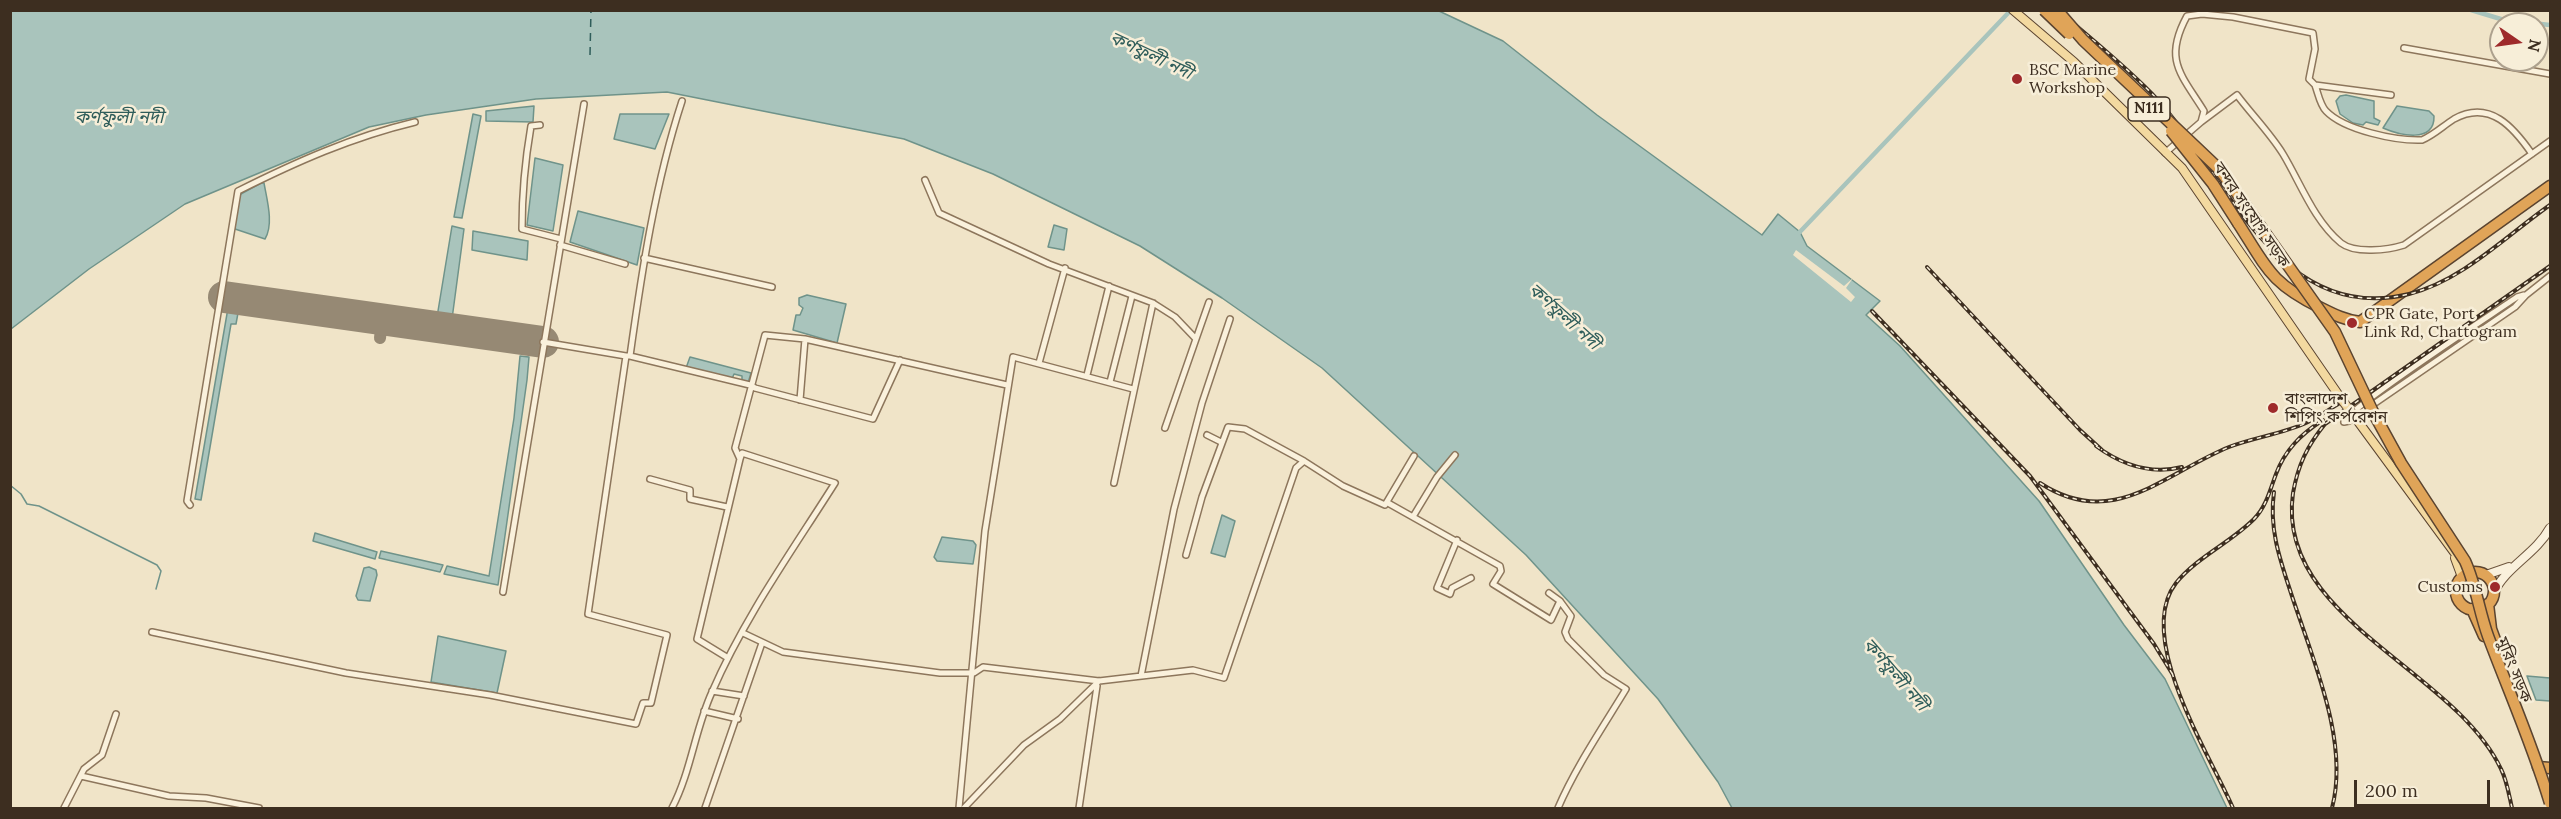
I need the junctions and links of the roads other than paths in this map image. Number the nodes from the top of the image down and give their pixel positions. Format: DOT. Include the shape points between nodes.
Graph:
graph roads {
  1 [pos="2013,10"];
  2 [pos="2044,10"];
  3 [pos="2057,10"];
  4 [pos="2064,10"];
  5 [pos="2404,48"];
  6 [pos="2550,74"];
  7 [pos="2315,86"];
  8 [pos="2391,95"];
  9 [pos="682,101"];
  10 [pos="584,105"];
  11 [pos="415,122"];
  12 [pos="2201,122"];
  13 [pos="540,125"];
  14 [pos="2550,141"];
  15 [pos="2165,153"];
  16 [pos="2532,154"];
  17 [pos="925,180"];
  18 [pos="2550,186"];
  19 [pos="560,242"];
  20 [pos="644,258"];
  21 [pos="625,264"];
  22 [pos="1065,268"];
  23 [pos="2550,276"];
  24 [pos="1109,286"];
  25 [pos="772,287"];
  26 [pos="2526,295"];
  27 [pos="1132,296"];
  28 [pos="1209,302"];
  29 [pos="2529,302"];
  30 [pos="1153,303"];
  31 [pos="1230,319"];
  32 [pos="805,339"];
  33 [pos="1196,339"];
  34 [pos="543,342"];
  35 [pos="628,356"];
  36 [pos="900,360"];
  37 [pos="1039,363"];
  38 [pos="1088,375"];
  39 [pos="1110,382"];
  40 [pos="750,385"];
  41 [pos="1007,385"];
  42 [pos="1133,389"];
  43 [pos="800,400"];
  44 [pos="2344,422"];
  45 [pos="1165,428"];
  46 [pos="1207,435"];
  47 [pos="1221,442"];
  48 [pos="1455,455"];
  49 [pos="1414,456"];
  50 [pos="740,459"];
  51 [pos="1304,461"];
  52 [pos="650,478"];
  53 [pos="1114,483"];
  54 [pos="1388,503"];
  55 [pos="190,505"];
  56 [pos="727,507"];
  57 [pos="1414,515"];
  58 [pos="2550,528"];
  59 [pos="1457,540"];
  60 [pos="1186,555"];
  61 [pos="2516,564"];
  62 [pos="2466,575"];
  63 [pos="2486,575"];
  64 [pos="1472,578"];
  65 [pos="503,591"];
  66 [pos="1549,593"];
  67 [pos="2491,599"];
  68 [pos="1560,601"];
  69 [pos="2472,609"];
  70 [pos="152,632"];
  71 [pos="743,633"];
  72 [pos="762,643"];
  73 [pos="728,658"];
  74 [pos="974,673"];
  75 [pos="1141,676"];
  76 [pos="1098,683"];
  77 [pos="712,691"];
  78 [pos="744,696"];
  79 [pos="704,711"];
  80 [pos="116,714"];
  81 [pos="738,719"];
  82 [pos="2529,741"];
  83 [pos="2538,767"];
  84 [pos="2550,768"];
  85 [pos="81,776"];
  86 [pos="2549,787"];
  87 [pos="2550,802"];
  88 [pos="64,808"];
  89 [pos="259,808"];
  90 [pos="672,808"];
  91 [pos="705,808"];
  92 [pos="959,808"];
  93 [pos="964,808"];
  94 [pos="1079,808"];
  95 [pos="1558,808"];
  1 -- 15 [label="main road" via="2115,99"];
  2 -- 18 [label="highway, বন্দর সংযোগ সড়ক / N111, bridge" via="2168,128 2213,184 2262,265 2278,282 2302,300 2340,318 2360,322"];
  3 -- 87 [label="highway, bridge" via="2083,40 2218,168 2335,332 2401,463 2465,561 2487,633 2532,743"];
  4 -- 86 [label="highway" via="2217,157 2326,307 2390,433 2474,564 2489,620"];
  5 -- 6 [label="street"];
  7 -- 8 [label="street"];
  7 -- 12 [label="street" via="2309,79 2315,49 2313,33 2233,17 2187,16 2175,48 2177,69 2204,111"];
  7 -- 16 [label="street" via="2324,110 2358,129 2422,140 2459,117 2483,114 2510,124"];
  9 -- 20 [label="street" via="665,154"];
  10 -- 19 [label="street"];
  11 -- 55 [label="street" via="376,131 311,155 238,191 187,501"];
  12 -- 15 [label="street"];
  12 -- 16 [label="street" via="2237,96 2281,151 2322,222 2342,244 2358,249 2404,245"];
  13 -- 19 [label="street" via="531,126 527,148 522,229"];
  14 -- 16 [label="street"];
  15 -- 62 [label="main road, bridge" via="2182,168"];
  17 -- 22 [label="street" via="939,213"];
  19 -- 21 [label="street"];
  19 -- 34 [label="street"];
  20 -- 25 [label="street"];
  20 -- 35 [label="street"];
  22 -- 24 [label="street"];
  22 -- 37 [label="street"];
  23 -- 26 [label="street"];
  24 -- 27 [label="street"];
  24 -- 38 [label="street"];
  26 -- 29 [label="street"];
  26 -- 44 [label="street" via="2515,307"];
  27 -- 30 [label="street"];
  27 -- 39 [label="street"];
  28 -- 33 [label="street"];
  30 -- 33 [label="street" via="1175,317"];
  30 -- 42 [label="street"];
  31 -- 75 [label="street" via="1202,403 1174,509"];
  32 -- 36 [label="street"];
  32 -- 40 [label="street" via="765,334"];
  32 -- 43 [label="street"];
  33 -- 45 [label="street"];
  34 -- 35 [label="street"];
  34 -- 65 [label="street"];
  35 -- 40 [label="street"];
  35 -- 70 [label="street" via="588,614 667,635 651,703 643,703 636,724 345,672"];
  36 -- 41 [label="street"];
  36 -- 43 [label="street" via="873,419"];
  37 -- 38 [label="street"];
  37 -- 41 [label="street" via="1013,357"];
  38 -- 39 [label="street"];
  39 -- 42 [label="street"];
  40 -- 43 [label="street"];
  40 -- 50 [label="street" via="735,448"];
  41 -- 74 [label="street" via="985,531"];
  42 -- 53 [label="street"];
  46 -- 47 [label="street"];
  47 -- 51 [label="street" via="1228,427 1245,429"];
  47 -- 60 [label="street"];
  48 -- 57 [label="street"];
  49 -- 54 [label="street"];
  50 -- 56 [label="street"];
  50 -- 71 [label="street" via="742,453 835,483"];
  51 -- 54 [label="street" via="1375,502"];
  51 -- 75 [label="street" via="1296,468 1224,678 1193,670"];
  52 -- 56 [label="street" via="690,490 690,499"];
  54 -- 57 [label="street"];
  56 -- 73 [label="street" via="697,639"];
  57 -- 59 [label="street"];
  58 -- 61 [label="street" via="2536,548"];
  59 -- 64 [label="street" via="1437,588 1450,594 1452,588"];
  59 -- 68 [label="street" via="1500,566 1493,585 1517,600 1551,620"];
  61 -- 63 [label="street"];
  61 -- 67 [label="street" via="2505,574"];
  62 -- 63 [label="highway"];
  62 -- 69 [label="highway" via="2457,587 2458,599"];
  63 -- 67 [label="highway" via="2493,587"];
  66 -- 68 [label="street"];
  67 -- 69 [label="highway"];
  67 -- 82 [label="highway, মুরিং সড়ক" via="2491,629"];
  68 -- 95 [label="street" via="1571,616 1565,632 1568,639 1604,675 1626,689 1569,782"];
  69 -- 82 [label="highway, মুরিং সড়ক"];
  71 -- 72 [label="street"];
  71 -- 73 [label="street"];
  72 -- 74 [label="street" via="783,652 940,673"];
  72 -- 78 [label="street"];
  73 -- 77 [label="street"];
  74 -- 76 [label="street" via="983,667"];
  74 -- 92 [label="street"];
  75 -- 76 [label="street"];
  76 -- 93 [label="street" via="1060,719 1024,745"];
  76 -- 94 [label="street"];
  77 -- 78 [label="street"];
  77 -- 79 [label="street"];
  78 -- 81 [label="street"];
  79 -- 81 [label="street"];
  79 -- 90 [label="street" via="694,751"];
  80 -- 85 [label="street" via="102,755"];
  81 -- 91 [label="street"];
  82 -- 83 [label="highway, মুরিং সড়ক"];
  83 -- 84 [label="highway"];
  83 -- 86 [label="highway, মুরিং সড়ক"];
  85 -- 88 [label="street"];
  85 -- 89 [label="street" via="169,796"];
  86 -- 87 [label="highway, মুরিং সড়ক"];
}
